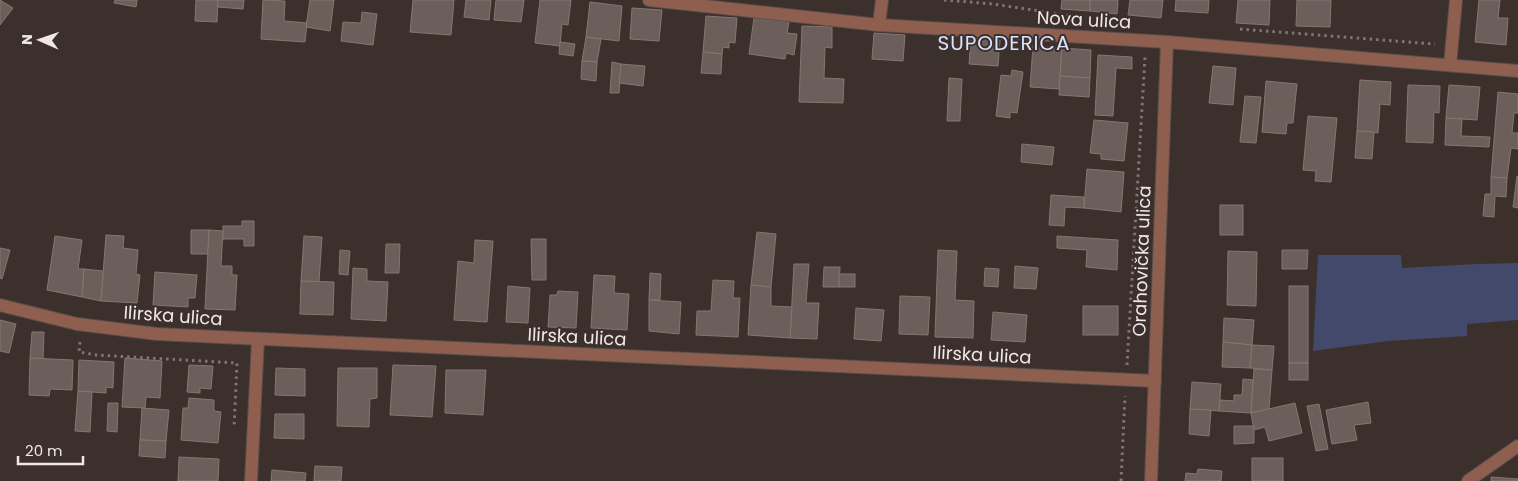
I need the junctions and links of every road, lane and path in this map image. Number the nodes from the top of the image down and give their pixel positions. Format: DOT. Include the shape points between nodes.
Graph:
graph roads {
  1 [pos="649,0"];
  2 [pos="882,0"];
  3 [pos="944,0"];
  4 [pos="1456,0"];
  5 [pos="1088,18"];
  6 [pos="879,25"];
  7 [pos="1236,28"];
  8 [pos="1146,41"];
  9 [pos="1167,42"];
  10 [pos="1452,46"];
  11 [pos="1450,65"];
  12 [pos="1518,71"];
  13 [pos="0,306"];
  14 [pos="84,326"];
  15 [pos="258,339"];
  16 [pos="1126,380"];
  17 [pos="1155,381"];
  18 [pos="234,432"];
  19 [pos="1518,446"];
  20 [pos="251,481"];
  21 [pos="1121,481"];
  22 [pos="1151,481"];
  23 [pos="1468,481"];
  1 -- 6 [label="street, Nova ulica"];
  2 -- 6 [label="street"];
  3 -- 5 [label="path"];
  4 -- 10 [label="street"];
  6 -- 8 [label="street, Nova ulica"];
  7 -- 10 [label="path"];
  8 -- 9 [label="street, Nova ulica"];
  8 -- 16 [label="path"];
  9 -- 11 [label="street, Nova ulica"];
  9 -- 17 [label="street, Orahovička ulica"];
  10 -- 11 [label="street"];
  11 -- 12 [label="street, Nova ulica"];
  13 -- 14 [label="street, Ilirska ulica"];
  14 -- 15 [label="street, Ilirska ulica" via="157,334"];
  14 -- 18 [label="path" via="79,352 237,363"];
  15 -- 16 [label="street, Ilirska ulica"];
  15 -- 20 [label="street"];
  16 -- 17 [label="street, Ilirska ulica"];
  16 -- 21 [label="path"];
  17 -- 22 [label="street, Orahovička ulica"];
  19 -- 23 [label="street"];
}
